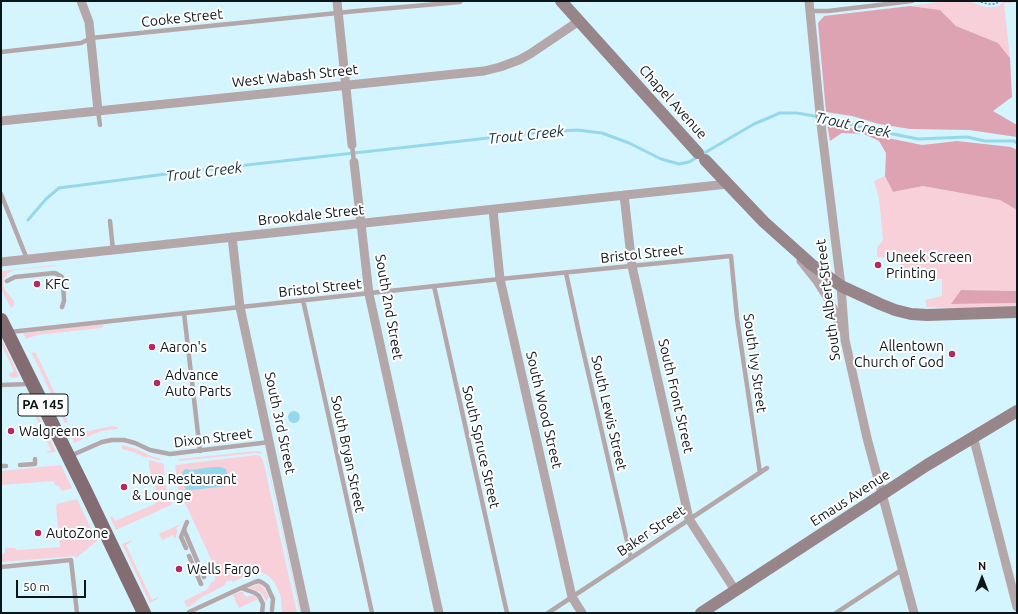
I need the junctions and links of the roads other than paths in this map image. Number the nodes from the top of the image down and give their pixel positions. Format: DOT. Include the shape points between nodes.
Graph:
graph roads {
  1 [pos="81,1"];
  2 [pos="337,1"];
  3 [pos="461,1"];
  4 [pos="561,1"];
  5 [pos="809,1"];
  6 [pos="912,1"];
  7 [pos="810,11"];
  8 [pos="339,13"];
  9 [pos="579,21"];
  10 [pos="90,38"];
  11 [pos="1,52"];
  12 [pos="346,84"];
  13 [pos="98,111"];
  14 [pos="1,121"];
  15 [pos="100,125"];
  16 [pos="352,146"];
  17 [pos="354,162"];
  18 [pos="728,184"];
  19 [pos="1,194"];
  20 [pos="624,195"];
  21 [pos="493,210"];
  22 [pos="110,221"];
  23 [pos="764,222"];
  24 [pos="362,224"];
  25 [pos="232,237"];
  26 [pos="113,250"];
  27 [pos="731,256"];
  28 [pos="28,259"];
  29 [pos="1,262"];
  30 [pos="632,266"];
  31 [pos="566,272"];
  32 [pos="500,279"];
  33 [pos="7,281"];
  34 [pos="434,286"];
  35 [pos="841,286"];
  36 [pos="369,294"];
  37 [pos="303,300"];
  38 [pos="240,307"];
  39 [pos="62,308"];
  40 [pos="1017,312"];
  41 [pos="184,313"];
  42 [pos="1,320"];
  43 [pos="7,332"];
  44 [pos="845,340"];
  45 [pos="33,384"];
  46 [pos="1,385"];
  47 [pos="1017,411"];
  48 [pos="973,436"];
  49 [pos="270,442"];
  50 [pos="200,451"];
  51 [pos="69,456"];
  52 [pos="35,459"];
  53 [pos="20,465"];
  54 [pos="767,468"];
  55 [pos="760,473"];
  56 [pos="882,495"];
  57 [pos="689,519"];
  58 [pos="187,522"];
  59 [pos="184,530"];
  60 [pos="186,548"];
  61 [pos="189,556"];
  62 [pos="631,558"];
  63 [pos="1,567"];
  64 [pos="903,569"];
  65 [pos="204,577"];
  66 [pos="201,584"];
  67 [pos="241,588"];
  68 [pos="735,590"];
  69 [pos="572,597"];
  70 [pos="1017,607"];
  71 [pos="272,610"];
  72 [pos="189,612"];
  73 [pos="77,613"];
  74 [pos="144,613"];
  75 [pos="262,613"];
  76 [pos="306,613"];
  77 [pos="372,613"];
  78 [pos="439,613"];
  79 [pos="507,613"];
  80 [pos="548,613"];
  81 [pos="582,613"];
  82 [pos="701,613"];
  83 [pos="836,613"];
  84 [pos="914,613"];
  1 -- 10 [label="street" via="89,22"];
  2 -- 8 [label="street, South 2nd Street"];
  3 -- 8 [label="lane, Cooke Street"];
  4 -- 9 [label="street, Chapel Avenue"];
  5 -- 7 [label="street, South Albert Street"];
  6 -- 7 [label="lane"];
  7 -- 35 [label="street, South Albert Street"];
  8 -- 10 [label="lane, Cooke Street"];
  8 -- 12 [label="street, South 2nd Street"];
  9 -- 12 [label="street, West Wabash Street" via="530,54 500,67 475,72"];
  9 -- 18 [label="street, Chapel Avenue"];
  10 -- 11 [label="lane, Cooke Street" via="81,42"];
  10 -- 13 [label="street"];
  12 -- 13 [label="street, West Wabash Street"];
  12 -- 16 [label="street, South 2nd Street"];
  13 -- 14 [label="street, West Wabash Street"];
  13 -- 15 [label="lane"];
  16 -- 17 [label="lane, South 2nd Street"];
  17 -- 24 [label="street, South 2nd Street"];
  18 -- 20 [label="street, Brookdale Street"];
  18 -- 23 [label="street, Chapel Avenue"];
  19 -- 28 [label="lane"];
  20 -- 21 [label="street, Brookdale Street"];
  20 -- 30 [label="street, South Front Street"];
  21 -- 24 [label="street, Brookdale Street"];
  21 -- 32 [label="street, South Wood Street"];
  22 -- 26 [label="lane"];
  23 -- 35 [label="street, Chapel Avenue"];
  23 -- 44 [label="street, Chapel Avenue" via="817,281 834,310"];
  24 -- 25 [label="street, Brookdale Street"];
  24 -- 36 [label="street, South 2nd Street"];
  25 -- 26 [label="street, Brookdale Street"];
  25 -- 38 [label="street, South 3rd Street"];
  26 -- 28 [label="street, Brookdale Street"];
  27 -- 30 [label="lane, Bristol Street"];
  27 -- 55 [label="lane, South Ivy Street" via="737,318"];
  28 -- 29 [label="street, Brookdale Street"];
  30 -- 31 [label="lane, Bristol Street"];
  30 -- 57 [label="street, South Front Street"];
  31 -- 32 [label="lane, Bristol Street"];
  31 -- 62 [label="lane, South Lewis Street"];
  32 -- 34 [label="lane, Bristol Street"];
  32 -- 69 [label="street, South Wood Street"];
  33 -- 39 [label="lane" via="15,277 57,274 63,281"];
  34 -- 36 [label="lane, Bristol Street"];
  34 -- 79 [label="lane, South Spruce Street"];
  35 -- 40 [label="street, Chapel Avenue" via="880,304 911,314"];
  35 -- 44 [label="street, South Albert Street"];
  36 -- 37 [label="lane, Bristol Street"];
  36 -- 78 [label="street, South 2nd Street"];
  37 -- 38 [label="lane, Bristol Street"];
  37 -- 77 [label="lane, South Bryan Street"];
  38 -- 41 [label="lane, Bristol Street"];
  38 -- 49 [label="street, South 3rd Street"];
  41 -- 43 [label="lane, Bristol Street"];
  41 -- 50 [label="lane"];
  42 -- 43 [label="main road, PA 145"];
  43 -- 45 [label="main road, PA 145"];
  44 -- 56 [label="street, South Albert Street" via="866,438"];
  45 -- 46 [label="lane"];
  45 -- 51 [label="main road, PA 145"];
  47 -- 48 [label="street, Emaus Avenue"];
  48 -- 56 [label="street, Emaus Avenue"];
  48 -- 70 [label="street"];
  49 -- 50 [label="lane, Dixon Street"];
  49 -- 76 [label="street, South 3rd Street"];
  50 -- 51 [label="lane, Dixon Street" via="170,454 124,440 112,440"];
  51 -- 74 [label="main road, PA 145"];
  52 -- 53 [label="lane" via="35,464"];
  54 -- 55 [label="lane, Baker Street"];
  55 -- 57 [label="lane, Baker Street"];
  56 -- 64 [label="street, South Albert Street"];
  56 -- 68 [label="street, Emaus Avenue"];
  57 -- 62 [label="lane, Baker Street"];
  57 -- 68 [label="street, South Front Street"];
  58 -- 59 [label="lane"];
  59 -- 60 [label="lane" via="181,538"];
  59 -- 65 [label="lane"];
  61 -- 66 [label="lane"];
  62 -- 69 [label="lane, Baker Street"];
  63 -- 73 [label="lane" via="71,560"];
  64 -- 83 [label="lane"];
  64 -- 84 [label="street, South Albert Street"];
  67 -- 71 [label="lane" via="255,582 263,583 267,586 272,599"];
  67 -- 72 [label="lane"];
  67 -- 75 [label="lane" via="255,592 259,596 263,604"];
  68 -- 82 [label="street, Emaus Avenue"];
  69 -- 80 [label="lane, Baker Street"];
  69 -- 81 [label="street, South Wood Street"];
}
